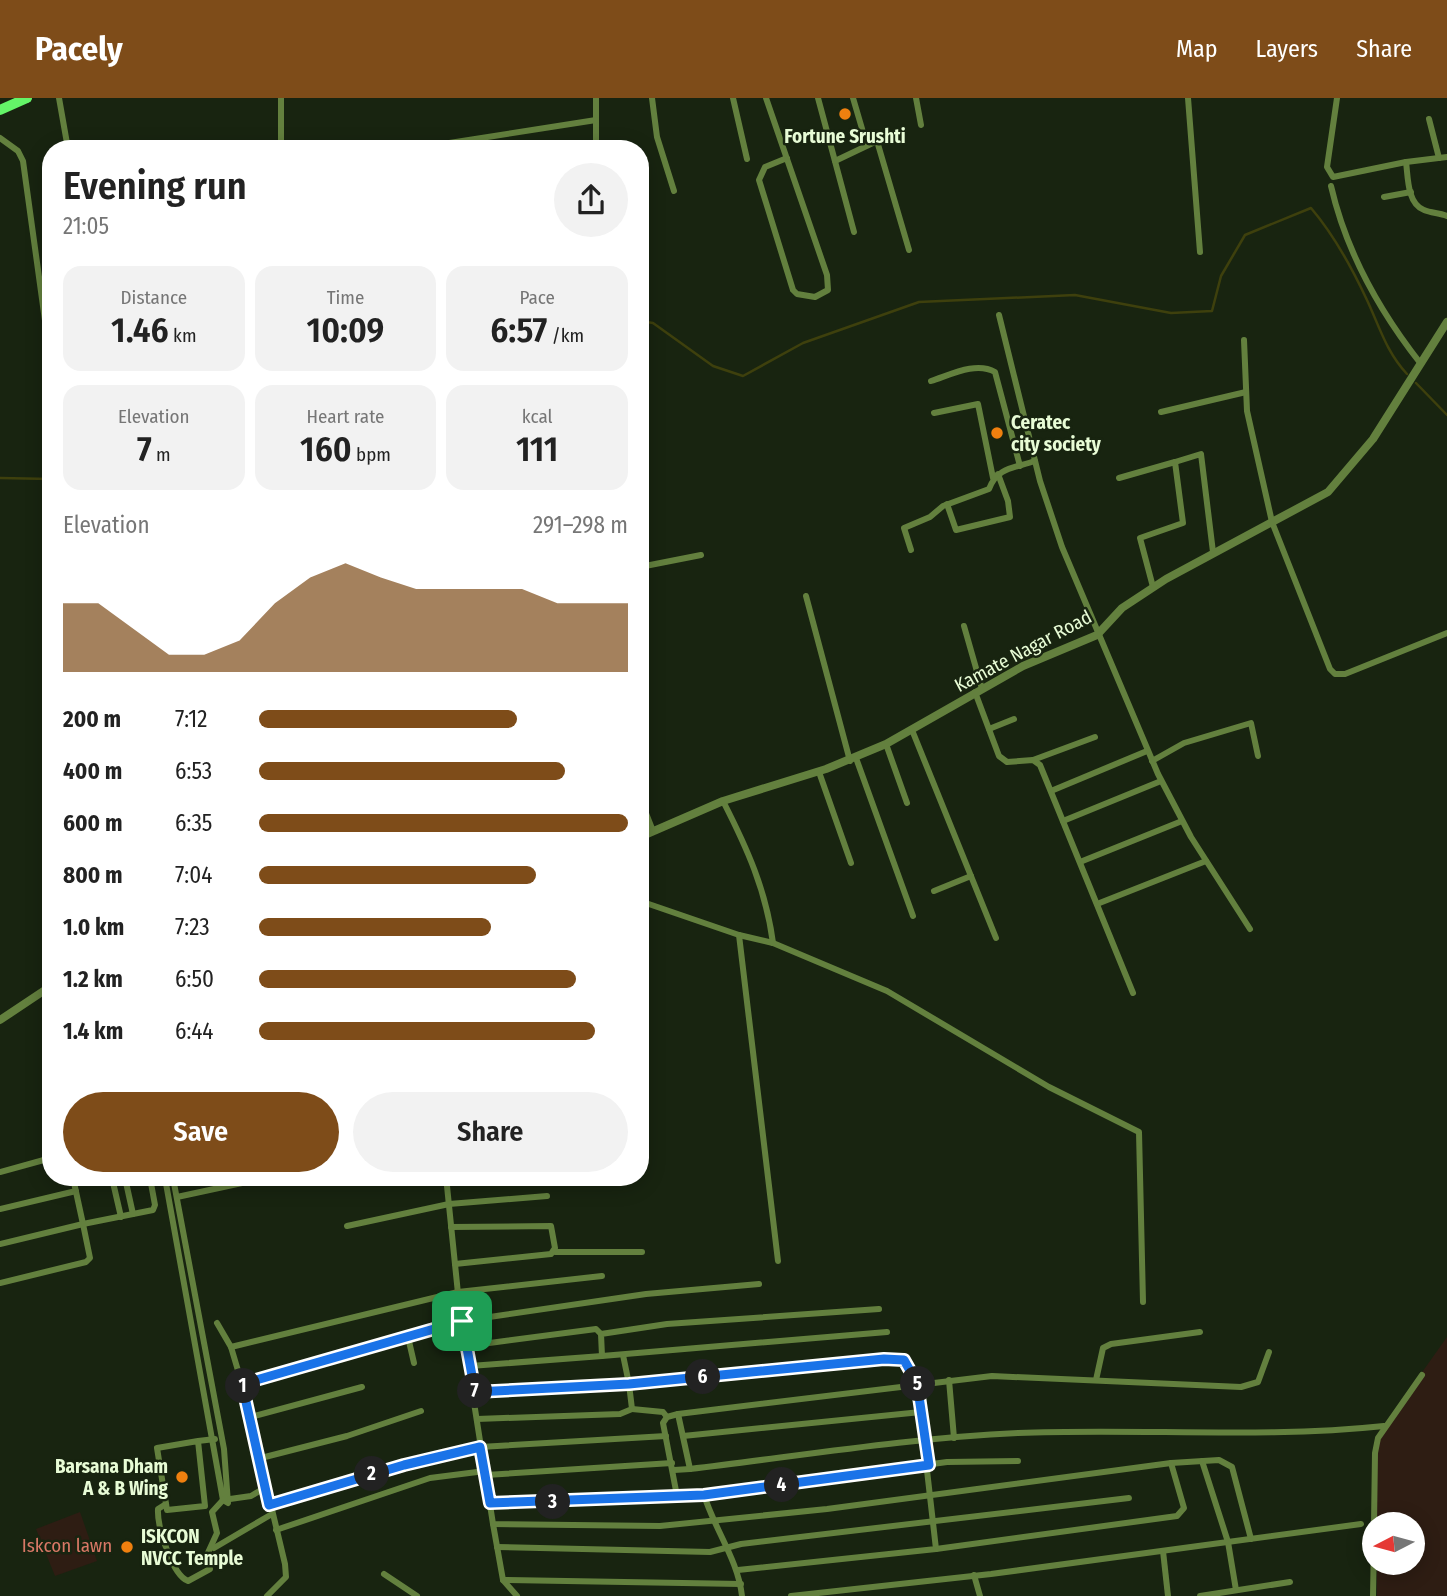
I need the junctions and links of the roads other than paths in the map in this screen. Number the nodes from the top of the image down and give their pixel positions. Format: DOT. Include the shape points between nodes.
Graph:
graph roads {
  1 [pos="27,98"];
  2 [pos="59,98"];
  3 [pos="281,98"];
  4 [pos="596,98"];
  5 [pos="652,98"];
  6 [pos="733,98"];
  7 [pos="766,98"];
  8 [pos="818,98"];
  9 [pos="853,98"];
  10 [pos="916,98"];
  11 [pos="1188,98"];
  12 [pos="1337,98"];
  13 [pos="0,110"];
  14 [pos="1429,119"];
  15 [pos="596,120"];
  16 [pos="921,124"];
  17 [pos="0,138"];
  18 [pos="66,140"];
  19 [pos="281,140"];
  20 [pos="468,140"];
  21 [pos="596,140"];
  22 [pos="877,141"];
  23 [pos="1443,158"];
  24 [pos="747,159"];
  25 [pos="787,159"];
  26 [pos="835,160"];
  27 [pos="1406,162"];
  28 [pos="1331,186"];
  29 [pos="674,191"];
  30 [pos="1411,192"];
  31 [pos="1384,197"];
  32 [pos="1447,216"];
  33 [pos="854,232"];
  34 [pos="909,250"];
  35 [pos="1200,252"];
  36 [pos="42,299"];
  37 [pos="999,315"];
  38 [pos="1447,322"];
  39 [pos="1244,340"];
  40 [pos="1421,364"];
  41 [pos="931,381"];
  42 [pos="1246,392"];
  43 [pos="1161,412"];
  44 [pos="934,413"];
  45 [pos="1035,461"];
  46 [pos="1175,462"];
  47 [pos="1020,466"];
  48 [pos="995,476"];
  49 [pos="1119,478"];
  50 [pos="947,504"];
  51 [pos="1272,522"];
  52 [pos="911,550"];
  53 [pos="1213,552"];
  54 [pos="701,555"];
  55 [pos="649,565"];
  56 [pos="1153,587"];
  57 [pos="806,596"];
  58 [pos="964,626"];
  59 [pos="1447,633"];
  60 [pos="1097,635"];
  61 [pos="978,690"];
  62 [pos="1014,719"];
  63 [pos="989,729"];
  64 [pos="912,730"];
  65 [pos="1096,737"];
  66 [pos="886,744"];
  67 [pos="1147,751"];
  68 [pos="1258,756"];
  69 [pos="853,759"];
  70 [pos="1033,760"];
  71 [pos="1152,761"];
  72 [pos="819,772"];
  73 [pos="1161,781"];
  74 [pos="1051,791"];
  75 [pos="723,800"];
  76 [pos="907,803"];
  77 [pos="649,821"];
  78 [pos="1063,821"];
  79 [pos="1182,821"];
  80 [pos="653,831"];
  81 [pos="649,833"];
  82 [pos="1206,861"];
  83 [pos="1080,862"];
  84 [pos="851,863"];
  85 [pos="971,876"];
  86 [pos="934,891"];
  87 [pos="649,904"];
  88 [pos="1097,904"];
  89 [pos="914,916"];
  90 [pos="1250,929"];
  91 [pos="738,935"];
  92 [pos="996,938"];
  93 [pos="773,943"];
  94 [pos="42,992"];
  95 [pos="1133,993"];
  96 [pos="0,1020"];
  97 [pos="42,1160"];
  98 [pos="0,1172"];
  99 [pos="75,1186"];
  100 [pos="114,1186"];
  101 [pos="127,1186"];
  102 [pos="151,1186"];
  103 [pos="167,1186"];
  104 [pos="175,1186"];
  105 [pos="228,1186"];
  106 [pos="447,1186"];
  107 [pos="76,1191"];
  108 [pos="547,1196"];
  109 [pos="177,1197"];
  110 [pos="449,1205"];
  111 [pos="0,1209"];
  112 [pos="132,1214"];
  113 [pos="121,1217"];
  114 [pos="83,1224"];
  115 [pos="346,1226"];
  116 [pos="451,1227"];
  117 [pos="0,1244"];
  118 [pos="555,1252"];
  119 [pos="642,1252"];
  120 [pos="778,1261"];
  121 [pos="455,1264"];
  122 [pos="602,1276"];
  123 [pos="0,1283"];
  124 [pos="759,1284"];
  125 [pos="458,1292"];
  126 [pos="1143,1302"];
  127 [pos="879,1309"];
  128 [pos="462,1321"];
  129 [pos="217,1323"];
  130 [pos="887,1332"];
  131 [pos="1200,1332"];
  132 [pos="600,1334"];
  133 [pos="408,1337"];
  134 [pos="467,1346"];
  135 [pos="230,1347"];
  136 [pos="1269,1352"];
  137 [pos="623,1355"];
  138 [pos="602,1356"];
  139 [pos="414,1363"];
  140 [pos="470,1366"];
  141 [pos="1422,1375"];
  142 [pos="948,1380"];
  143 [pos="1096,1380"];
  144 [pos="917,1383"];
  145 [pos="242,1384"];
  146 [pos="629,1384"];
  147 [pos="362,1387"];
  148 [pos="475,1392"];
  149 [pos="632,1409"];
  150 [pos="421,1411"];
  151 [pos="921,1412"];
  152 [pos="678,1414"];
  153 [pos="251,1417"];
  154 [pos="667,1417"];
  155 [pos="477,1419"];
  156 [pos="1384,1426"];
  157 [pos="666,1436"];
  158 [pos="683,1436"];
  159 [pos="954,1438"];
  160 [pos="218,1439"];
  161 [pos="198,1441"];
  162 [pos="925,1441"];
  163 [pos="480,1447"];
  164 [pos="261,1458"];
  165 [pos="1018,1461"];
  166 [pos="1202,1461"];
  167 [pos="1171,1463"];
  168 [pos="929,1465"];
  169 [pos="673,1466"];
  170 [pos="690,1469"];
  171 [pos="485,1473"];
  172 [pos="266,1487"];
  173 [pos="704,1495"];
  174 [pos="677,1496"];
  175 [pos="932,1496"];
  176 [pos="1129,1498"];
  177 [pos="226,1499"];
  178 [pos="490,1503"];
  179 [pos="166,1504"];
  180 [pos="269,1505"];
  181 [pos="1374,1512"];
  182 [pos="272,1514"];
  183 [pos="712,1520"];
  184 [pos="934,1521"];
  185 [pos="494,1524"];
  186 [pos="1361,1524"];
  187 [pos="276,1530"];
  188 [pos="1251,1539"];
  189 [pos="1228,1542"];
  190 [pos="497,1547"];
  191 [pos="214,1548"];
  192 [pos="726,1549"];
  193 [pos="936,1549"];
  194 [pos="1163,1551"];
  195 [pos="738,1570"];
  196 [pos="384,1574"];
  197 [pos="974,1575"];
  198 [pos="1373,1575"];
  199 [pos="503,1580"];
  200 [pos="1290,1581"];
  201 [pos="741,1584"];
  202 [pos="1236,1590"];
  203 [pos="267,1596"];
  204 [pos="416,1596"];
  205 [pos="517,1596"];
  206 [pos="742,1596"];
  207 [pos="791,1596"];
  208 [pos="980,1596"];
  209 [pos="1168,1596"];
  210 [pos="1200,1596"];
  211 [pos="1373,1596"];
  1 -- 13 [label="main road"];
  2 -- 18 [label="street"];
  3 -- 19 [label="street"];
  4 -- 15 [label="street"];
  5 -- 29 [label="street" via="657,137"];
  6 -- 24 [label="street"];
  7 -- 25 [label="street"];
  8 -- 26 [label="street"];
  9 -- 22 [label="street" via="863,132"];
  10 -- 16 [label="street"];
  11 -- 35 [label="street"];
  12 -- 27 [label="street" via="1329,174 1338,177"];
  14 -- 23 [label="street"];
  15 -- 20 [label="street"];
  15 -- 21 [label="street"];
  17 -- 36 [label="street" via="18,151 23,161"];
  22 -- 26 [label="street"];
  22 -- 34 [label="street"];
  23 -- 27 [label="street"];
  25 -- 25 [label="street" via="827,275 828,290 815,297 797,295 793,290 759,180 765,167"];
  26 -- 33 [label="street"];
  27 -- 30 [label="street"];
  28 -- 40 [label="street" via="1340,222 1378,302"];
  30 -- 31 [label="street"];
  30 -- 32 [label="street" via="1421,209"];
  37 -- 45 [label="street"];
  38 -- 40 [label="street, Kamate Nagar Road"];
  39 -- 42 [label="street"];
  40 -- 51 [label="street, Kamate Nagar Road" via="1373,439 1328,492"];
  41 -- 47 [label="street" via="974,368 995,372"];
  42 -- 43 [label="street"];
  42 -- 51 [label="street"];
  44 -- 48 [label="street" via="978,404"];
  45 -- 47 [label="street"];
  45 -- 60 [label="street"];
  46 -- 49 [label="street"];
  46 -- 53 [label="street" via="1201,454"];
  46 -- 56 [label="street" via="1183,523 1140,538"];
  47 -- 48 [label="street"];
  48 -- 50 [label="street" via="989,489"];
  48 -- 50 [label="street" via="1008,501 1010,517 956,530"];
  50 -- 52 [label="street" via="904,528"];
  51 -- 53 [label="street, Kamate Nagar Road"];
  51 -- 59 [label="street" via="1335,674 1346,674"];
  53 -- 56 [label="street, Kamate Nagar Road"];
  54 -- 55 [label="street"];
  56 -- 60 [label="street, Kamate Nagar Road" via="1122,608"];
  57 -- 69 [label="street"];
  58 -- 61 [label="street"];
  60 -- 61 [label="street, Kamate Nagar Road"];
  60 -- 67 [label="street"];
  61 -- 63 [label="street"];
  61 -- 64 [label="street, Kamate Nagar Road"];
  62 -- 63 [label="street"];
  63 -- 70 [label="street" via="1001,759"];
  64 -- 66 [label="street, Kamate Nagar Road"];
  64 -- 85 [label="street"];
  65 -- 70 [label="street"];
  66 -- 69 [label="street, Kamate Nagar Road"];
  66 -- 76 [label="street"];
  67 -- 71 [label="street"];
  67 -- 74 [label="street"];
  68 -- 71 [label="street" via="1251,723 1184,743"];
  69 -- 72 [label="street, Kamate Nagar Road"];
  69 -- 89 [label="street"];
  70 -- 74 [label="street" via="1040,765"];
  71 -- 73 [label="street"];
  72 -- 75 [label="street, Kamate Nagar Road"];
  72 -- 84 [label="street"];
  73 -- 78 [label="street"];
  73 -- 79 [label="street"];
  74 -- 78 [label="street"];
  75 -- 80 [label="street, Kamate Nagar Road"];
  75 -- 93 [label="street" via="763,889"];
  77 -- 80 [label="street"];
  78 -- 83 [label="street"];
  79 -- 82 [label="street"];
  79 -- 83 [label="street"];
  80 -- 81 [label="street, Kamate Nagar Road"];
  82 -- 88 [label="street"];
  82 -- 90 [label="street"];
  83 -- 88 [label="street"];
  85 -- 86 [label="street"];
  85 -- 92 [label="street"];
  87 -- 91 [label="street"];
  88 -- 95 [label="street"];
  91 -- 93 [label="street"];
  91 -- 120 [label="street"];
  93 -- 126 [label="street" via="887,991 1049,1087 1139,1132"];
  94 -- 96 [label="street"];
  97 -- 98 [label="street"];
  99 -- 107 [label="street"];
  100 -- 113 [label="street"];
  101 -- 112 [label="street"];
  102 -- 112 [label="street" via="155,1208"];
  103 -- 160 [label="street"];
  104 -- 109 [label="street"];
  105 -- 109 [label="street"];
  106 -- 110 [label="street"];
  107 -- 111 [label="street"];
  107 -- 114 [label="street"];
  108 -- 110 [label="street"];
  109 -- 160 [label="street"];
  110 -- 115 [label="street"];
  110 -- 116 [label="street"];
  112 -- 113 [label="street"];
  113 -- 114 [label="street"];
  114 -- 117 [label="street"];
  114 -- 123 [label="street" via="88,1261"];
  116 -- 118 [label="street" via="551,1226"];
  116 -- 121 [label="street"];
  118 -- 119 [label="street"];
  118 -- 121 [label="street"];
  121 -- 125 [label="street"];
  122 -- 125 [label="street"];
  124 -- 128 [label="street" via="646,1294"];
  125 -- 128 [label="street"];
  125 -- 135 [label="street"];
  127 -- 132 [label="street" via="678,1323"];
  128 -- 133 [label="street"];
  128 -- 134 [label="street"];
  129 -- 135 [label="street"];
  130 -- 137 [label="street"];
  131 -- 143 [label="street" via="1111,1344 1103,1348"];
  132 -- 134 [label="street" via="596,1329"];
  132 -- 138 [label="street"];
  133 -- 139 [label="street"];
  133 -- 145 [label="street"];
  134 -- 140 [label="street"];
  135 -- 145 [label="street"];
  136 -- 143 [label="street" via="1258,1382 1241,1387"];
  137 -- 138 [label="street"];
  137 -- 146 [label="street"];
  138 -- 140 [label="street"];
  140 -- 148 [label="street"];
  141 -- 156 [label="street"];
  142 -- 143 [label="street" via="992,1376"];
  142 -- 144 [label="street"];
  142 -- 159 [label="street"];
  144 -- 146 [label="street" via="904,1360 884,1359"];
  144 -- 151 [label="street"];
  144 -- 152 [label="street"];
  145 -- 153 [label="street"];
  146 -- 148 [label="street"];
  146 -- 149 [label="street"];
  147 -- 153 [label="street"];
  148 -- 155 [label="street"];
  149 -- 154 [label="street" via="663,1412"];
  149 -- 155 [label="street" via="620,1414"];
  150 -- 164 [label="street"];
  151 -- 158 [label="street"];
  151 -- 162 [label="street"];
  152 -- 154 [label="street"];
  152 -- 158 [label="street"];
  153 -- 164 [label="street"];
  154 -- 157 [label="street" via="663,1423"];
  155 -- 163 [label="street"];
  156 -- 159 [label="street" via="1291,1434 1056,1432"];
  156 -- 181 [label="street" via="1375,1453"];
  157 -- 163 [label="street"];
  157 -- 169 [label="street"];
  158 -- 170 [label="street"];
  159 -- 162 [label="street"];
  160 -- 161 [label="street"];
  160 -- 177 [label="street"];
  161 -- 179 [label="street" via="157,1448"];
  161 -- 179 [label="street" via="205,1506 167,1510"];
  162 -- 168 [label="street"];
  162 -- 170 [label="street"];
  163 -- 171 [label="street"];
  163 -- 180 [label="street"];
  164 -- 172 [label="street"];
  165 -- 168 [label="street"];
  166 -- 167 [label="street"];
  166 -- 188 [label="street" via="1225,1461 1232,1467"];
  166 -- 189 [label="street"];
  167 -- 175 [label="street"];
  167 -- 193 [label="street" via="1184,1508 1177,1516"];
  168 -- 173 [label="street"];
  168 -- 175 [label="street"];
  169 -- 170 [label="street"];
  169 -- 171 [label="street"];
  169 -- 174 [label="street"];
  171 -- 178 [label="street"];
  171 -- 187 [label="street" via="430,1478"];
  172 -- 177 [label="street" via="251,1496"];
  172 -- 180 [label="street"];
  173 -- 174 [label="street"];
  173 -- 183 [label="street"];
  174 -- 178 [label="street"];
  175 -- 183 [label="street"];
  175 -- 184 [label="street"];
  176 -- 184 [label="street"];
  177 -- 179 [label="street" via="212,1512 217,1533 206,1557 210,1569 188,1581 175,1570 162,1537 158,1509"];
  178 -- 185 [label="street"];
  180 -- 182 [label="street"];
  182 -- 187 [label="street"];
  182 -- 191 [label="street"];
  183 -- 185 [label="street" via="633,1527"];
  183 -- 192 [label="street"];
  184 -- 192 [label="street"];
  184 -- 193 [label="street"];
  185 -- 190 [label="street"];
  186 -- 188 [label="street"];
  187 -- 203 [label="street" via="286,1577"];
  188 -- 189 [label="street"];
  189 -- 194 [label="street"];
  189 -- 202 [label="street"];
  190 -- 192 [label="street" via="652,1552"];
  190 -- 199 [label="street"];
  192 -- 195 [label="street"];
  193 -- 195 [label="street"];
  194 -- 197 [label="street"];
  194 -- 209 [label="street"];
  195 -- 201 [label="street"];
  196 -- 204 [label="street"];
  197 -- 207 [label="street"];
  197 -- 208 [label="street"];
  198 -- 211 [label="street"];
  199 -- 201 [label="street"];
  199 -- 205 [label="street"];
  200 -- 202 [label="street"];
  201 -- 206 [label="street"];
  202 -- 210 [label="street"];
}
